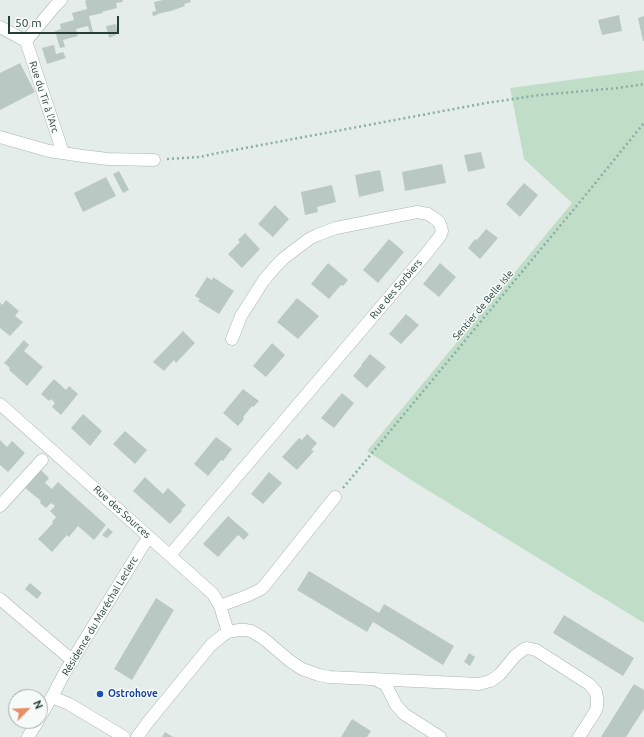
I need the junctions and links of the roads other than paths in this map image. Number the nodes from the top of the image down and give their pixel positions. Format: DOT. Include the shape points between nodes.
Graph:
graph roads {
  1 [pos="61,0"];
  2 [pos="0,27"];
  3 [pos="26,41"];
  4 [pos="0,137"];
  5 [pos="63,154"];
  6 [pos="154,160"];
  7 [pos="232,339"];
  8 [pos="0,404"];
  9 [pos="42,460"];
  10 [pos="335,497"];
  11 [pos="0,506"];
  12 [pos="149,537"];
  13 [pos="170,554"];
  14 [pos="0,599"];
  15 [pos="220,606"];
  16 [pos="228,632"];
  17 [pos="72,661"];
  18 [pos="374,679"];
  19 [pos="52,697"];
  20 [pos="48,704"];
  21 [pos="124,737"];
  22 [pos="137,737"];
  23 [pos="440,737"];
  24 [pos="579,737"];
  1 -- 3 [label="street"];
  2 -- 3 [label="street"];
  3 -- 5 [label="street, Rue du Tir à l'Arc"];
  4 -- 5 [label="street"];
  5 -- 6 [label="street" via="108,159"];
  7 -- 13 [label="street, Rue des Sorbiers" via="241,316 264,280 284,258 309,239 336,228 417,212 428,214 439,222 442,231 440,236"];
  8 -- 12 [label="street, Rue des Sources"];
  9 -- 11 [label="street"];
  10 -- 15 [label="street" via="266,585 249,595"];
  12 -- 13 [label="street, Rue des Sources"];
  12 -- 17 [label="street, Résidence du Maréchal Leclerc"];
  13 -- 15 [label="street, Rue des Sources" via="213,594"];
  14 -- 17 [label="street"];
  15 -- 16 [label="street, Rue des Sources"];
  16 -- 18 [label="street" via="251,632 264,639 290,661 310,672 329,677"];
  16 -- 22 [label="street" via="211,645"];
  17 -- 19 [label="street, Résidence du Maréchal Leclerc"];
  18 -- 23 [label="street" via="386,685 396,705 404,714"];
  18 -- 24 [label="street" via="485,683 500,674 519,652 532,648 589,684 596,692 597,707"];
  19 -- 20 [label="street, Résidence du Maréchal Leclerc"];
  19 -- 21 [label="street" via="69,704"];
}
